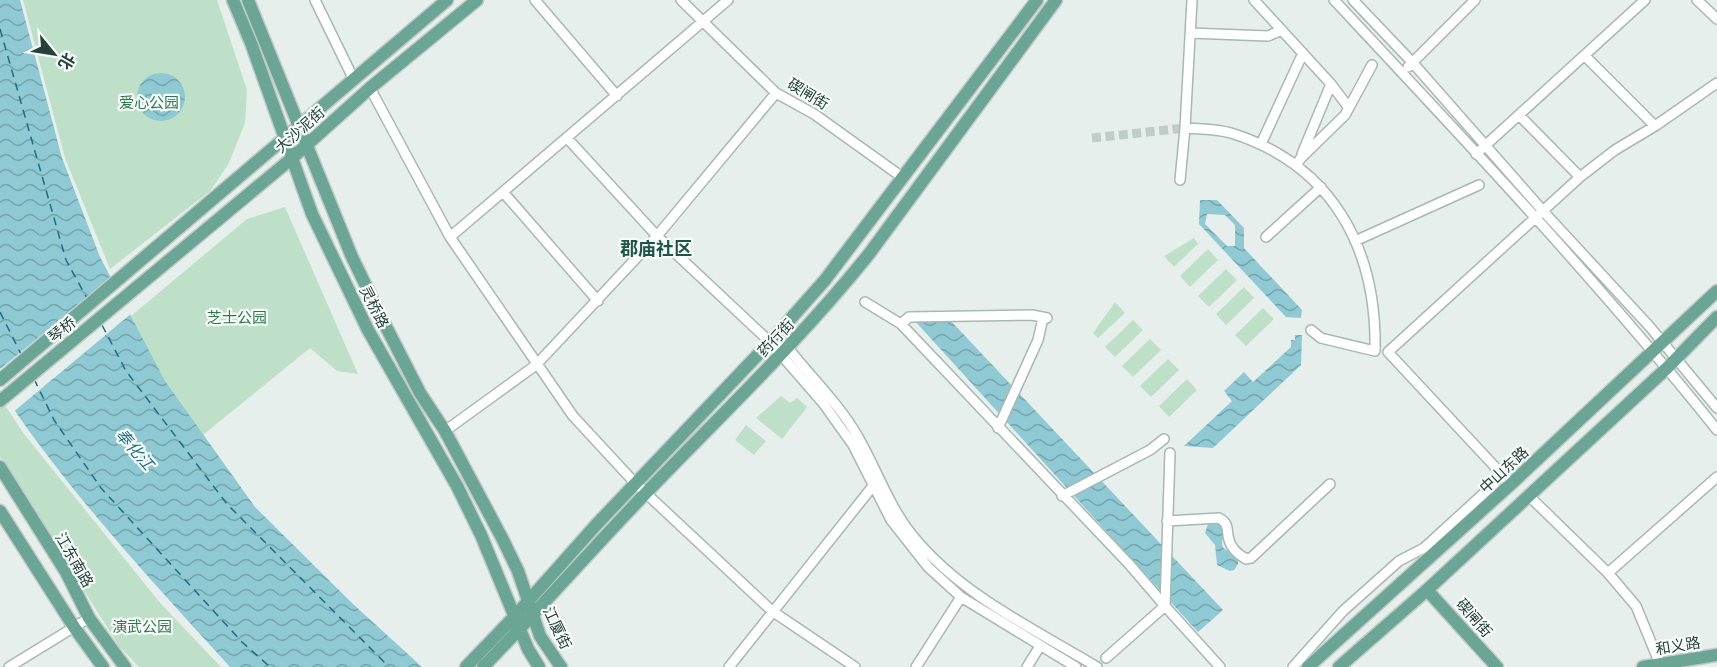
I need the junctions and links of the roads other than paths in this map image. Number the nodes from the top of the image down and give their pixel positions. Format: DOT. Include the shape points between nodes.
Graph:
graph roads {
  1 [pos="233,0"];
  2 [pos="248,0"];
  3 [pos="315,0"];
  4 [pos="447,0"];
  5 [pos="477,0"];
  6 [pos="535,0"];
  7 [pos="681,0"];
  8 [pos="728,0"];
  9 [pos="1037,0"];
  10 [pos="1056,0"];
  11 [pos="1192,0"];
  12 [pos="1254,0"];
  13 [pos="1334,0"];
  14 [pos="1353,0"];
  15 [pos="1475,0"];
  16 [pos="1645,0"];
  17 [pos="1697,0"];
  18 [pos="1717,19"];
  19 [pos="704,23"];
  20 [pos="1282,30"];
  21 [pos="1190,33"];
  22 [pos="1303,53"];
  23 [pos="1585,56"];
  24 [pos="1412,62"];
  25 [pos="1372,65"];
  26 [pos="1402,73"];
  27 [pos="354,80"];
  28 [pos="1331,84"];
  29 [pos="1717,84"];
  30 [pos="370,88"];
  31 [pos="776,93"];
  32 [pos="617,96"];
  33 [pos="1349,108"];
  34 [pos="1519,115"];
  35 [pos="1655,126"];
  36 [pos="299,127"];
  37 [pos="1185,128"];
  38 [pos="567,138"];
  39 [pos="284,139"];
  40 [pos="1261,144"];
  41 [pos="307,145"];
  42 [pos="1486,145"];
  43 [pos="1476,154"];
  44 [pos="291,159"];
  45 [pos="1299,162"];
  46 [pos="902,177"];
  47 [pos="1580,177"];
  48 [pos="1180,180"];
  49 [pos="1479,185"];
  50 [pos="1321,187"];
  51 [pos="503,192"];
  52 [pos="1544,211"];
  53 [pos="1534,218"];
  54 [pos="657,236"];
  55 [pos="450,237"];
  56 [pos="1266,237"];
  57 [pos="1355,242"];
  58 [pos="133,268"];
  59 [pos="143,283"];
  60 [pos="1717,291"];
  61 [pos="598,301"];
  62 [pos="865,302"];
  63 [pos="1717,317"];
  64 [pos="901,324"];
  65 [pos="1311,330"];
  66 [pos="770,342"];
  67 [pos="1664,342"];
  68 [pos="1654,351"];
  69 [pos="784,352"];
  70 [pos="1676,358"];
  71 [pos="536,365"];
  72 [pos="1667,368"];
  73 [pos="0,380"];
  74 [pos="0,401"];
  75 [pos="1717,408"];
  76 [pos="1000,423"];
  77 [pos="1717,430"];
  78 [pos="445,431"];
  79 [pos="1164,439"];
  80 [pos="1170,453"];
  81 [pos="0,467"];
  82 [pos="1717,477"];
  83 [pos="635,483"];
  84 [pos="1330,483"];
  85 [pos="1494,484"];
  86 [pos="1511,484"];
  87 [pos="873,486"];
  88 [pos="646,493"];
  89 [pos="1065,494"];
  90 [pos="1528,495"];
  91 [pos="0,511"];
  92 [pos="1167,521"];
  93 [pos="1608,573"];
  94 [pos="1426,590"];
  95 [pos="961,597"];
  96 [pos="528,601"];
  97 [pos="1165,606"];
  98 [pos="772,611"];
  99 [pos="532,614"];
  100 [pos="515,616"];
  101 [pos="89,618"];
  102 [pos="74,627"];
  103 [pos="520,628"];
  104 [pos="1040,646"];
  105 [pos="1717,655"];
  106 [pos="1106,658"];
  107 [pos="1660,664"];
  108 [pos="9,667"];
  109 [pos="103,667"];
  110 [pos="126,667"];
  111 [pos="466,667"];
  112 [pos="483,667"];
  113 [pos="539,667"];
  114 [pos="561,667"];
  115 [pos="729,667"];
  116 [pos="855,667"];
  117 [pos="916,667"];
  118 [pos="1028,667"];
  119 [pos="1076,667"];
  120 [pos="1097,667"];
  121 [pos="1220,667"];
  122 [pos="1293,667"];
  123 [pos="1308,667"];
  124 [pos="1339,667"];
  125 [pos="1497,667"];
  126 [pos="1643,667"];
  1 -- 39 [label="main road, 灵桥路"];
  2 -- 36 [label="main road, 灵桥路"];
  3 -- 27 [label="street"];
  4 -- 27 [label="main road, 大沙泥街"];
  5 -- 30 [label="main road, 大沙泥街"];
  6 -- 32 [label="street"];
  7 -- 19 [label="street, 碶闸街"];
  8 -- 19 [label="street"];
  9 -- 46 [label="main road, 药行街"];
  10 -- 69 [label="main road, 药行街" via="863,262"];
  11 -- 21 [label="street"];
  12 -- 20 [label="street"];
  13 -- 26 [label="street"];
  14 -- 24 [label="street"];
  15 -- 24 [label="street"];
  16 -- 23 [label="street"];
  17 -- 18 [label="street"];
  19 -- 31 [label="street, 碶闸街"];
  19 -- 32 [label="street"];
  20 -- 21 [label="street" via="1268,36"];
  20 -- 22 [label="street"];
  21 -- 37 [label="street"];
  22 -- 28 [label="street"];
  22 -- 40 [label="street"];
  23 -- 34 [label="street"];
  23 -- 35 [label="street"];
  24 -- 26 [label="street"];
  24 -- 42 [label="street"];
  25 -- 33 [label="street"];
  26 -- 43 [label="street"];
  27 -- 36 [label="main road, 大沙泥街"];
  28 -- 33 [label="street"];
  28 -- 45 [label="street"];
  29 -- 35 [label="street"];
  30 -- 41 [label="main road, 大沙泥街"];
  30 -- 55 [label="street"];
  31 -- 46 [label="street, 碶闸街" via="814,114"];
  31 -- 54 [label="street"];
  32 -- 38 [label="street"];
  33 -- 45 [label="street"];
  34 -- 42 [label="street"];
  34 -- 47 [label="street"];
  35 -- 47 [label="street"];
  36 -- 39 [label="main road, 大沙泥街"];
  36 -- 41 [label="main road, 灵桥路"];
  37 -- 40 [label="street" via="1228,132"];
  37 -- 48 [label="street"];
  38 -- 51 [label="street"];
  38 -- 54 [label="street"];
  39 -- 44 [label="main road, 灵桥路"];
  39 -- 58 [label="main road, 大沙泥街"];
  40 -- 45 [label="street"];
  41 -- 44 [label="main road, 大沙泥街"];
  41 -- 78 [label="main road, 灵桥路" via="352,257 420,393"];
  42 -- 43 [label="street"];
  42 -- 52 [label="street"];
  43 -- 53 [label="street"];
  44 -- 59 [label="main road, 大沙泥街"];
  44 -- 100 [label="main road, 灵桥路" via="312,214 368,330 457,486"];
  45 -- 50 [label="street"];
  46 -- 66 [label="main road, 药行街" via="825,280"];
  47 -- 52 [label="street"];
  49 -- 57 [label="street"];
  50 -- 56 [label="street"];
  50 -- 57 [label="street"];
  51 -- 55 [label="street"];
  51 -- 61 [label="street"];
  52 -- 53 [label="street"];
  52 -- 67 [label="street"];
  53 -- 68 [label="street"];
  53 -- 86 [label="street" via="1388,352"];
  54 -- 61 [label="street"];
  54 -- 66 [label="street"];
  55 -- 71 [label="street"];
  57 -- 65 [label="street" via="1363,258 1375,319 1375,351 1321,338"];
  58 -- 73 [label="main road, 琴桥"];
  59 -- 74 [label="main road, 琴桥"];
  60 -- 67 [label="main road, 中山东路"];
  61 -- 71 [label="street"];
  62 -- 64 [label="street"];
  63 -- 70 [label="main road"];
  64 -- 76 [label="street"];
  64 -- 76 [label="street" via="909,317 1045,318"];
  66 -- 69 [label="street"];
  66 -- 83 [label="main road, 药行街"];
  67 -- 68 [label="main road, 中山东路"];
  67 -- 70 [label="street"];
  68 -- 72 [label="street"];
  68 -- 86 [label="main road, 中山东路"];
  69 -- 87 [label="street" via="853,444"];
  69 -- 88 [label="main road, 药行街"];
  69 -- 120 [label="street" via="851,425 897,512 934,559 968,589"];
  70 -- 72 [label="main road"];
  70 -- 75 [label="street"];
  71 -- 78 [label="street"];
  71 -- 83 [label="street" via="573,416"];
  72 -- 77 [label="street"];
  72 -- 90 [label="main road"];
  76 -- 89 [label="street"];
  78 -- 96 [label="main road, 灵桥路" via="506,546"];
  79 -- 89 [label="street"];
  80 -- 92 [label="street"];
  81 -- 101 [label="main road, 江东南路" via="66,572"];
  82 -- 93 [label="street"];
  83 -- 88 [label="street"];
  83 -- 96 [label="main road, 药行街"];
  84 -- 92 [label="street" via="1251,558 1246,559 1232,547 1228,527 1219,518"];
  85 -- 122 [label="street, 中山东路" via="1424,548 1399,561 1343,611"];
  86 -- 123 [label="main road, 中山东路"];
  87 -- 95 [label="street" via="905,540"];
  87 -- 98 [label="street"];
  88 -- 98 [label="street"];
  88 -- 99 [label="main road, 药行街"];
  89 -- 97 [label="street"];
  90 -- 93 [label="street"];
  90 -- 94 [label="main road"];
  91 -- 102 [label="main road"];
  92 -- 97 [label="street"];
  93 -- 107 [label="street" via="1636,606"];
  94 -- 124 [label="main road"];
  94 -- 125 [label="main road, 碶闸街"];
  95 -- 104 [label="street"];
  95 -- 117 [label="street"];
  96 -- 99 [label="main road, 江厦街"];
  96 -- 100 [label="main road, 药行街"];
  97 -- 106 [label="street"];
  97 -- 121 [label="street"];
  98 -- 115 [label="street"];
  98 -- 116 [label="street"];
  99 -- 103 [label="main road, 药行街"];
  99 -- 114 [label="main road, 江厦街" via="540,636"];
  100 -- 103 [label="main road"];
  100 -- 111 [label="main road, 药行街"];
  101 -- 102 [label="street"];
  101 -- 110 [label="main road, 江东南路"];
  102 -- 108 [label="street"];
  102 -- 109 [label="main road"];
  103 -- 112 [label="main road, 药行街"];
  103 -- 113 [label="main road"];
  104 -- 118 [label="street"];
  104 -- 119 [label="street"];
  105 -- 107 [label="main road, 和义路"];
  107 -- 126 [label="main road, 和义路"];
}
